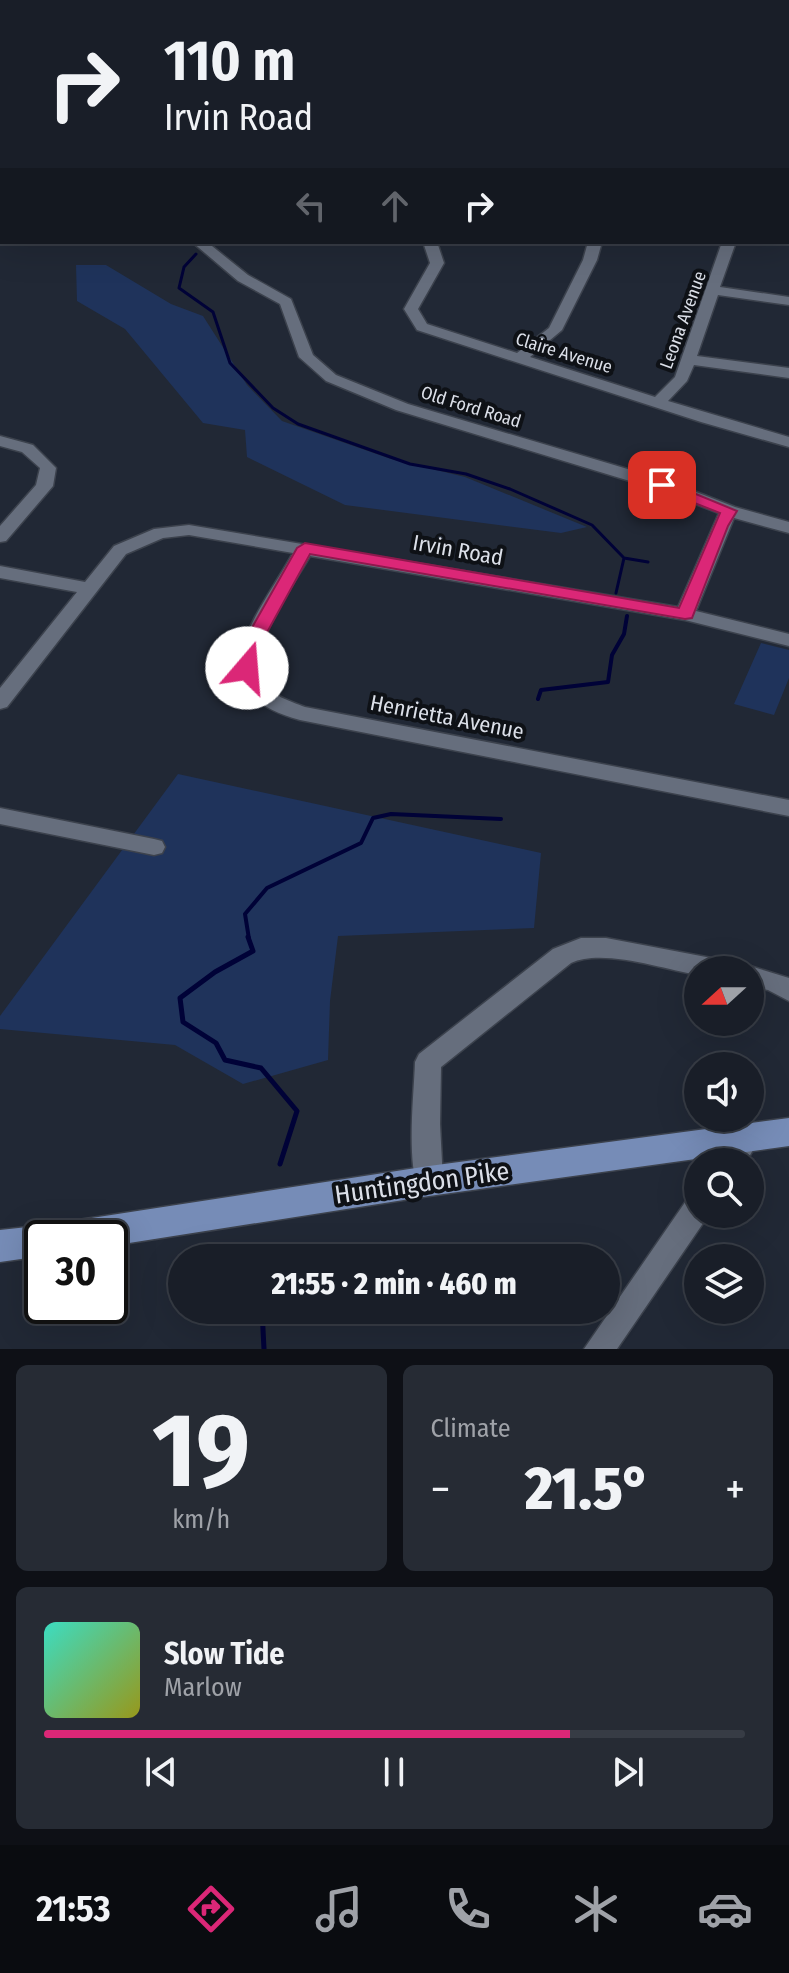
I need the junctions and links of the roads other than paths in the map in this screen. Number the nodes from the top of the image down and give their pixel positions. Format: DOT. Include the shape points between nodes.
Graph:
graph roads {
  1 [pos="201,244"];
  2 [pos="431,244"];
  3 [pos="594,244"];
  4 [pos="728,244"];
  5 [pos="713,290"];
  6 [pos="789,301"];
  7 [pos="518,359"];
  8 [pos="690,360"];
  9 [pos="789,373"];
  10 [pos="658,403"];
  11 [pos="0,441"];
  12 [pos="789,442"];
  13 [pos="729,511"];
  14 [pos="789,528"];
  15 [pos="0,537"];
  16 [pos="305,548"];
  17 [pos="0,572"];
  18 [pos="87,588"];
  19 [pos="685,614"];
  20 [pos="789,640"];
  21 [pos="0,702"];
  22 [pos="789,808"];
  23 [pos="0,816"];
  24 [pos="154,847"];
  25 [pos="684,963"];
  26 [pos="764,979"];
  27 [pos="789,991"];
  28 [pos="789,1132"];
  29 [pos="744,1148"];
  30 [pos="684,1155"];
  31 [pos="429,1181"];
  32 [pos="128,1227"];
  33 [pos="684,1227"];
  34 [pos="24,1243"];
  35 [pos="0,1246"];
  36 [pos="599,1349"];
  1 -- 13 [label="street, Old Ford Road" via="243,278 286,302 306,357 331,378 402,407 662,485"];
  2 -- 7 [label="street, Claire Avenue" via="437,263 412,304 412,316 432,332"];
  3 -- 7 [label="street" via="555,330"];
  4 -- 5 [label="street, Leona Avenue"];
  5 -- 6 [label="street"];
  5 -- 8 [label="street, Leona Avenue"];
  7 -- 10 [label="street, Claire Avenue"];
  8 -- 9 [label="street"];
  8 -- 10 [label="street, Leona Avenue" via="682,378"];
  10 -- 12 [label="street, Claire Avenue"];
  11 -- 15 [label="street" via="28,448 48,468 44,486"];
  13 -- 14 [label="street, Old Ford Road"];
  13 -- 19 [label="street"];
  16 -- 18 [label="street, Irvin Road" via="189,530 160,533 120,550"];
  16 -- 19 [label="street, Irvin Road"];
  16 -- 22 [label="street, Henrietta Avenue" via="250,647 247,668 255,687 270,700 300,713"];
  17 -- 18 [label="street"];
  18 -- 21 [label="street"];
  19 -- 20 [label="street, Irvin Road"];
  23 -- 24 [label="street"];
  25 -- 31 [label="street" via="581,947 562,956 428,1062"];
  26 -- 27 [label="street"];
  28 -- 29 [label="main road, Huntingdon Pike"];
  30 -- 31 [label="main road, Huntingdon Pike"];
  31 -- 32 [label="main road, Huntingdon Pike"];
  33 -- 36 [label="street"];
  34 -- 35 [label="main road"];
}
